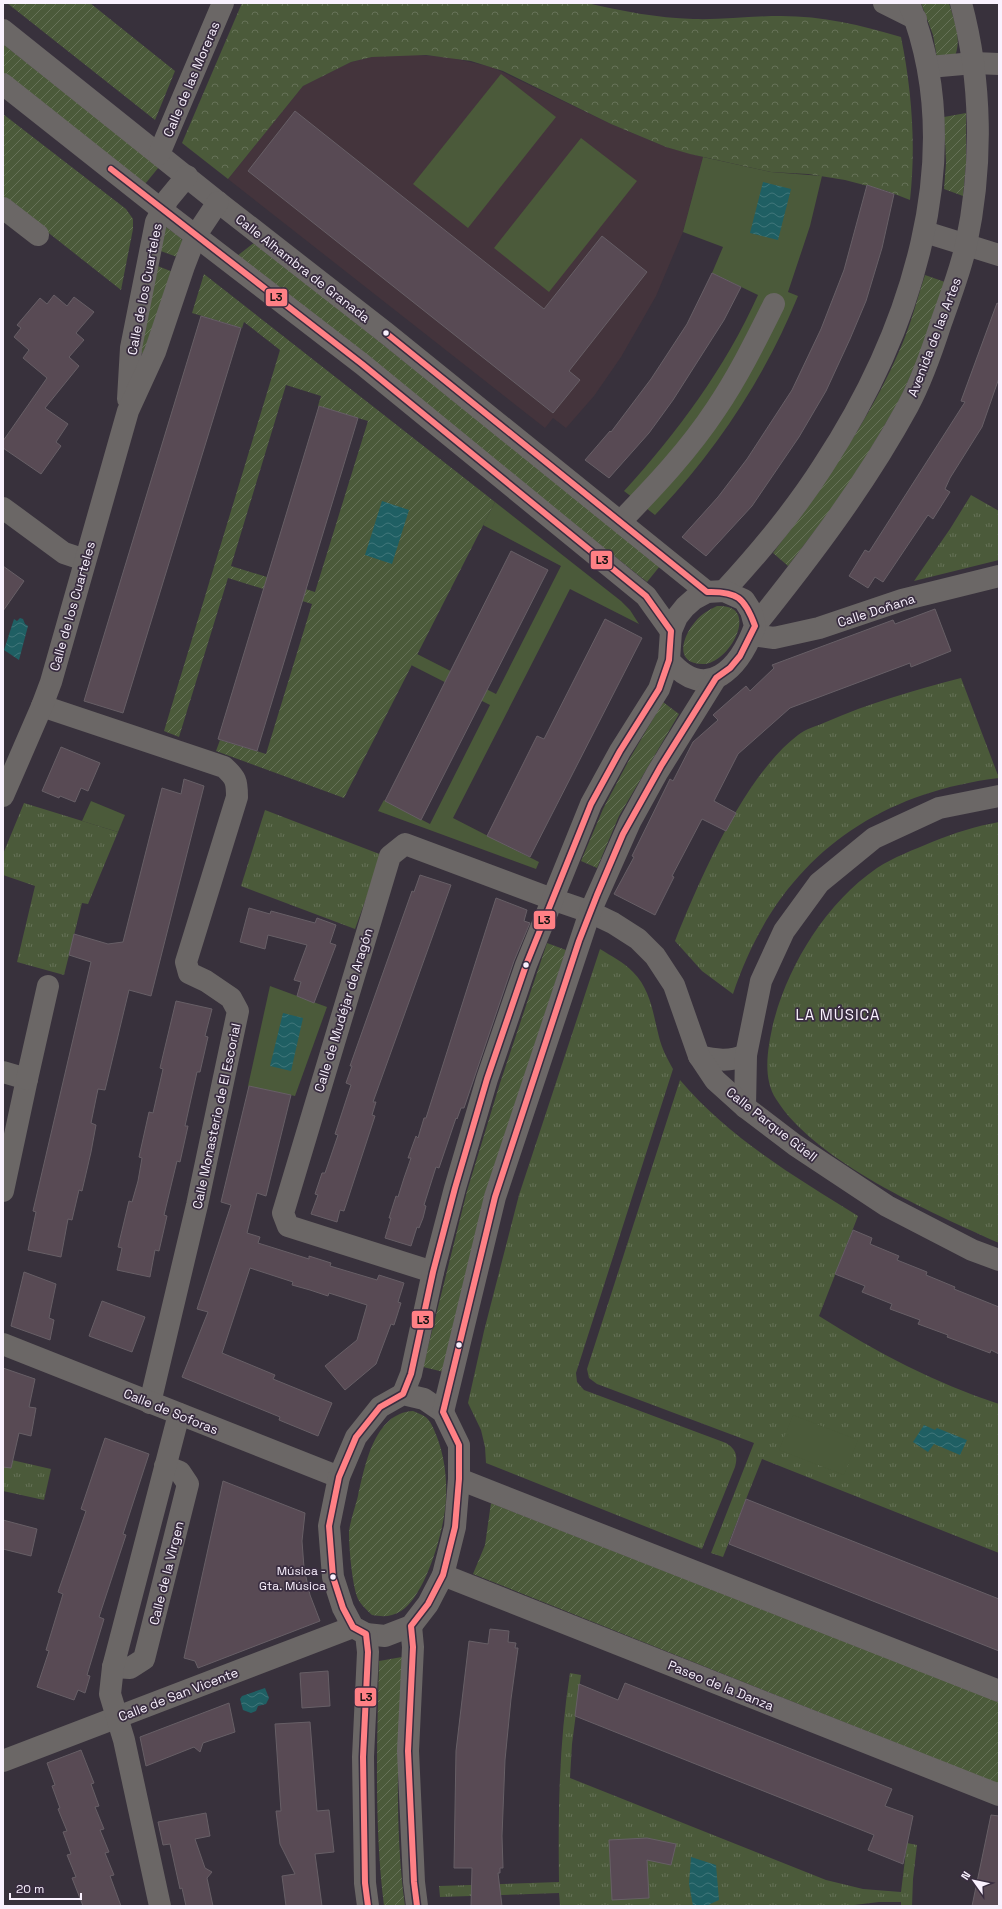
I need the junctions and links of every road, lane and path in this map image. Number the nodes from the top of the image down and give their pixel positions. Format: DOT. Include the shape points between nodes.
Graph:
graph roads {
  1 [pos="224,3"];
  2 [pos="884,3"];
  3 [pos="961,3"];
  4 [pos="913,11"];
  5 [pos="3,30"];
  6 [pos="974,63"];
  7 [pos="999,64"];
  8 [pos="929,67"];
  9 [pos="3,84"];
  10 [pos="159,154"];
  11 [pos="187,176"];
  12 [pos="218,202"];
  13 [pos="3,208"];
  14 [pos="162,210"];
  15 [pos="926,232"];
  16 [pos="38,235"];
  17 [pos="196,235"];
  18 [pos="966,244"];
  19 [pos="999,255"];
  20 [pos="774,304"];
  21 [pos="128,410"];
  22 [pos="3,508"];
  23 [pos="621,521"];
  24 [pos="85,560"];
  25 [pos="999,576"];
  26 [pos="716,591"];
  27 [pos="671,631"];
  28 [pos="753,631"];
  29 [pos="669,660"];
  30 [pos="716,678"];
  31 [pos="42,706"];
  32 [pos="3,796"];
  33 [pos="999,796"];
  34 [pos="552,899"];
  35 [pos="590,912"];
  36 [pos="48,986"];
  37 [pos="746,1055"];
  38 [pos="699,1056"];
  39 [pos="3,1072"];
  40 [pos="27,1080"];
  41 [pos="745,1107"];
  42 [pos="3,1191"];
  43 [pos="999,1260"];
  44 [pos="433,1272"];
  45 [pos="3,1344"];
  46 [pos="403,1394"];
  47 [pos="150,1403"];
  48 [pos="443,1412"];
  49 [pos="179,1414"];
  50 [pos="165,1466"];
  51 [pos="339,1477"];
  52 [pos="460,1479"];
  53 [pos="443,1575"];
  54 [pos="411,1626"];
  55 [pos="359,1630"];
  56 [pos="113,1667"];
  57 [pos="999,1691"];
  58 [pos="117,1717"];
  59 [pos="3,1761"];
  60 [pos="999,1795"];
  61 [pos="160,1906"];
  62 [pos="368,1906"];
  63 [pos="417,1906"];
  1 -- 10 [label="street, Calle de las Moreras"];
  2 -- 4 [label="street"];
  3 -- 6 [label="street, Avenida de las Artes"];
  4 -- 8 [label="street"];
  5 -- 10 [label="street, Calle Alhambra de Granada"];
  6 -- 7 [label="street"];
  6 -- 8 [label="street"];
  6 -- 18 [label="street, Avenida de las Artes" via="977,104 976,180"];
  8 -- 15 [label="street" via="934,163"];
  9 -- 14 [label="street"];
  10 -- 11 [label="street, Calle Alhambra de Granada"];
  11 -- 12 [label="street, Calle Alhambra de Granada"];
  11 -- 14 [label="street, Calle de los Cuarteles"];
  12 -- 17 [label="street, Calle de los Cuarteles"];
  12 -- 23 [label="street, Calle Alhambra de Granada"];
  13 -- 16 [label="street"];
  14 -- 17 [label="street"];
  14 -- 21 [label="street, Calle de los Cuarteles" via="156,222 148,254 131,348"];
  15 -- 18 [label="street"];
  15 -- 26 [label="street" via="890,339 871,384 823,466 760,552"];
  17 -- 21 [label="street, Calle de los Cuarteles" via="155,352"];
  17 -- 27 [label="street" via="362,364 646,596"];
  18 -- 19 [label="street"];
  18 -- 28 [label="street, Avenida de las Artes" via="930,356 909,405 856,493"];
  20 -- 23 [label="street" via="748,356 716,410 648,494"];
  21 -- 24 [label="street, Calle de los Cuarteles"];
  22 -- 24 [label="street" via="64,553"];
  23 -- 26 [label="street, Calle Alhambra de Granada"];
  24 -- 31 [label="street, Calle de los Cuarteles"];
  25 -- 28 [label="street, Calle Doñana" via="902,600 819,628 774,638"];
  26 -- 27 [label="street" via="694,599 677,618"];
  26 -- 28 [label="street" via="744,600 751,611"];
  27 -- 29 [label="street"];
  28 -- 30 [label="street" via="743,653 729,670"];
  29 -- 30 [label="street" via="678,672 688,678 702,682"];
  29 -- 34 [label="street" via="659,689 620,751 591,804"];
  30 -- 35 [label="street" via="630,822"];
  31 -- 32 [label="street, Calle de los Cuarteles"];
  31 -- 47 [label="street, Calle Monasterio de El Escorial" via="224,767 237,782 238,797 186,962 189,973 231,998 238,1012 197,1206"];
  33 -- 37 [label="street" via="940,808 874,838 819,883 784,931 761,981"];
  34 -- 35 [label="street, Calle de Mudéjar de Aragón"];
  34 -- 44 [label="street" via="526,965 487,1079"];
  34 -- 44 [label="street, Calle de Mudéjar de Aragón" via="404,844 390,856 283,1213 288,1226"];
  35 -- 38 [label="street, Calle Parque Güell" via="638,939 655,956 674,985"];
  35 -- 48 [label="street" via="495,1197"];
  36 -- 40 [label="street"];
  37 -- 38 [label="street" via="736,1059 716,1060"];
  37 -- 41 [label="street"];
  38 -- 41 [label="street, Calle Parque Güell" via="715,1080"];
  39 -- 40 [label="street"];
  40 -- 42 [label="street"];
  41 -- 43 [label="street, Calle Parque Güell" via="795,1145 887,1206 972,1250"];
  44 -- 46 [label="street" via="410,1374"];
  45 -- 47 [label="street, Calle de Soforas"];
  46 -- 48 [label="street" via="424,1399"];
  46 -- 51 [label="street" via="380,1407 356,1438"];
  47 -- 49 [label="street, Calle de Soforas"];
  48 -- 52 [label="street" via="459,1445"];
  49 -- 50 [label="street, Calle de la Virgen"];
  49 -- 51 [label="street, Calle de Soforas"];
  50 -- 56 [label="street, Calle de la Virgen"];
  50 -- 56 [label="street, Calle de la Virgen" via="180,1472 188,1484 144,1660 130,1668"];
  51 -- 55 [label="street" via="329,1526 333,1577 343,1608"];
  52 -- 53 [label="street" via="455,1527"];
  52 -- 57 [label="street"];
  53 -- 54 [label="street" via="428,1604"];
  53 -- 60 [label="street, Paseo de la Danza"];
  54 -- 55 [label="street" via="385,1636"];
  54 -- 63 [label="street" via="413,1647 408,1751"];
  55 -- 58 [label="street, Calle de San Vicente"];
  55 -- 62 [label="street" via="368,1652 362,1757 365,1883"];
  56 -- 58 [label="street, Calle de la Virgen" via="110,1694"];
  58 -- 59 [label="street, Calle de San Vicente"];
  58 -- 61 [label="street, Calle de la Virgen"];
}
